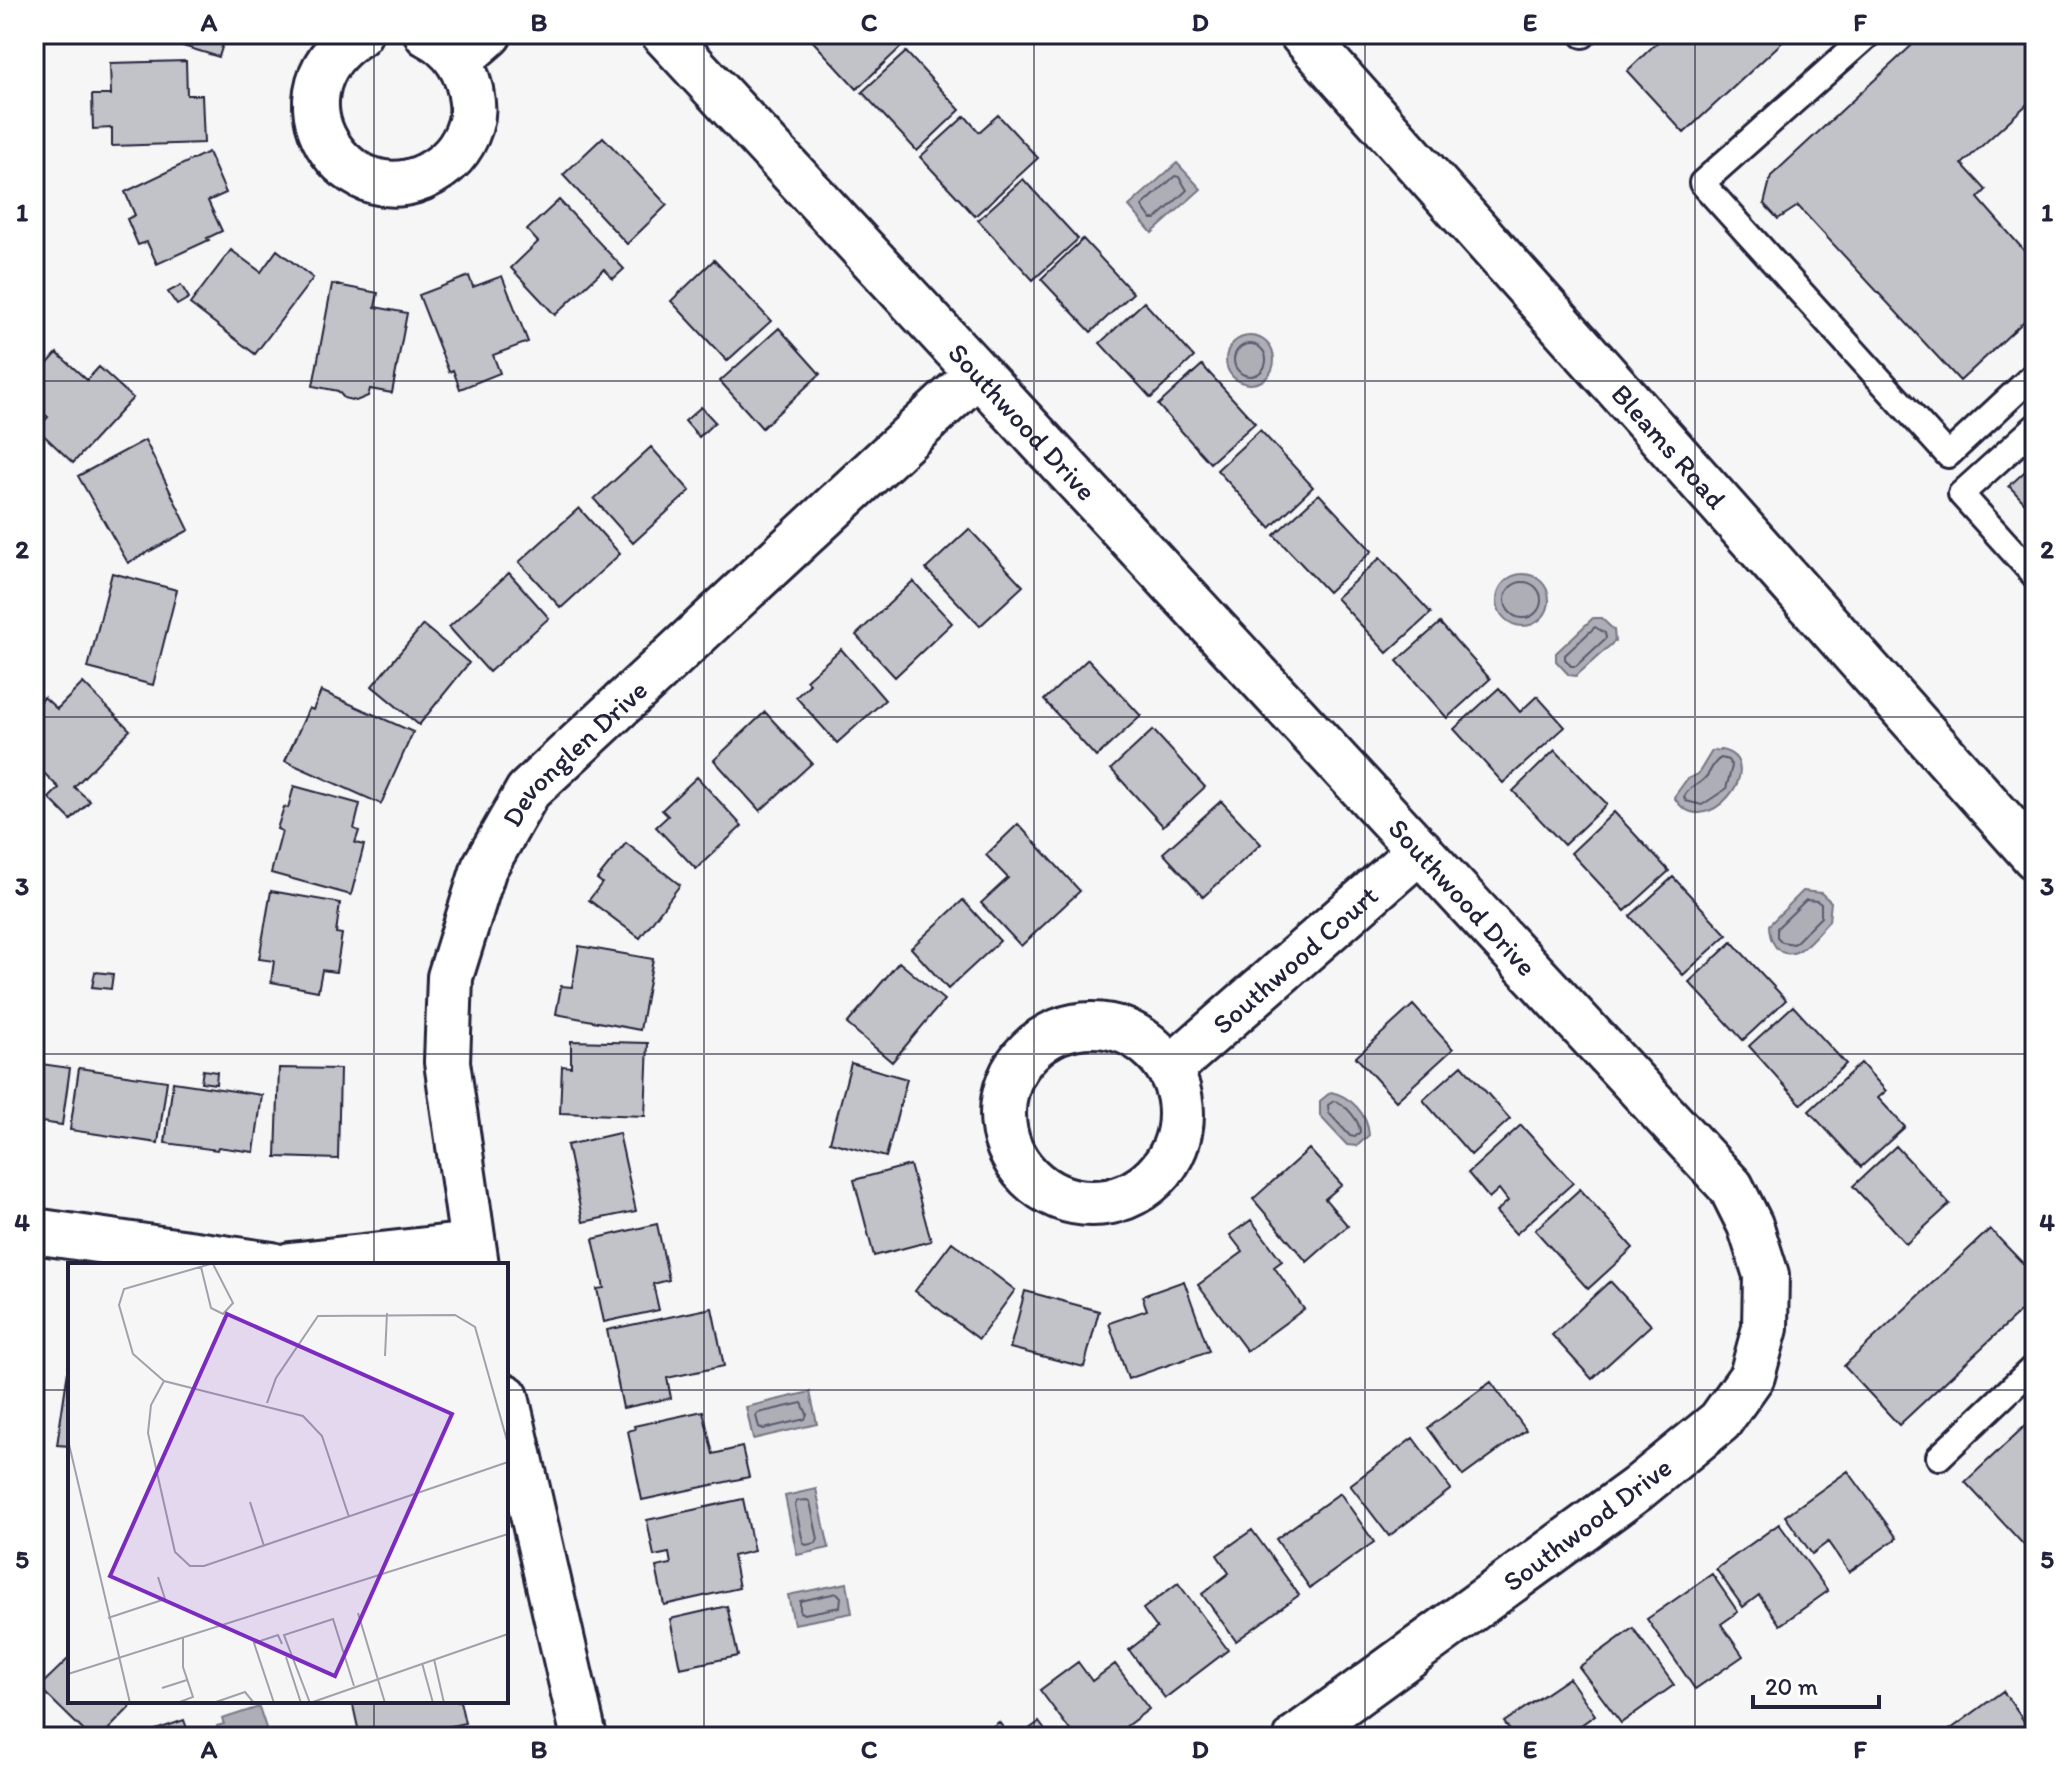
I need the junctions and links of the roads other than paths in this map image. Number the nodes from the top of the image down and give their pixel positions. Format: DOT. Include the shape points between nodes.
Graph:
graph roads {
  1 [pos="359,34"];
  2 [pos="664,34"];
  3 [pos="1302,34"];
  4 [pos="1869,34"];
  5 [pos="459,43"];
  6 [pos="977,374"];
  7 [pos="2035,374"];
  8 [pos="2035,427"];
  9 [pos="2035,576"];
  10 [pos="1420,850"];
  11 [pos="2035,857"];
  12 [pos="1170,1069"];
  13 [pos="34,1231"];
  14 [pos="473,1255"];
  15 [pos="258,1263"];
  16 [pos="327,1263"];
  17 [pos="2035,1366"];
  18 [pos="508,1406"];
  19 [pos="1939,1457"];
  20 [pos="584,1737"];
  21 [pos="1297,1737"];
  1 -- 5 [label="street" via="342,44 326,65 316,90 315,116 339,161 361,176 385,183 411,182 434,173 468,134 473,109"];
  2 -- 6 [label="street, Southwood Drive"];
  3 -- 11 [label="street, Bleams Road"];
  4 -- 7 [label="lane" via="1702,183 1948,455"];
  6 -- 10 [label="street, Southwood Drive"];
  6 -- 14 [label="street, Devonglen Drive" via="528,791 484,868 450,977 447,1062"];
  8 -- 9 [label="lane" via="1961,494"];
  10 -- 12 [label="street, Southwood Court"];
  10 -- 21 [label="street, Southwood Drive" via="1731,1187 1766,1275 1765,1328 1752,1376 1720,1421 1637,1489"];
  12 -- 12 [label="street" via="1143,1041 1117,1028 1087,1024 1057,1031 1032,1047 1013,1071 1003,1099 1004,1129 1013,1156 1031,1180 1055,1196 1083,1203 1112,1202 1139,1190 1161,1171 1175,1146 1181,1118"];
  13 -- 15 [label="street"];
  14 -- 16 [label="street"];
  17 -- 19 [label="lane"];
  18 -- 20 [label="street"];
}
